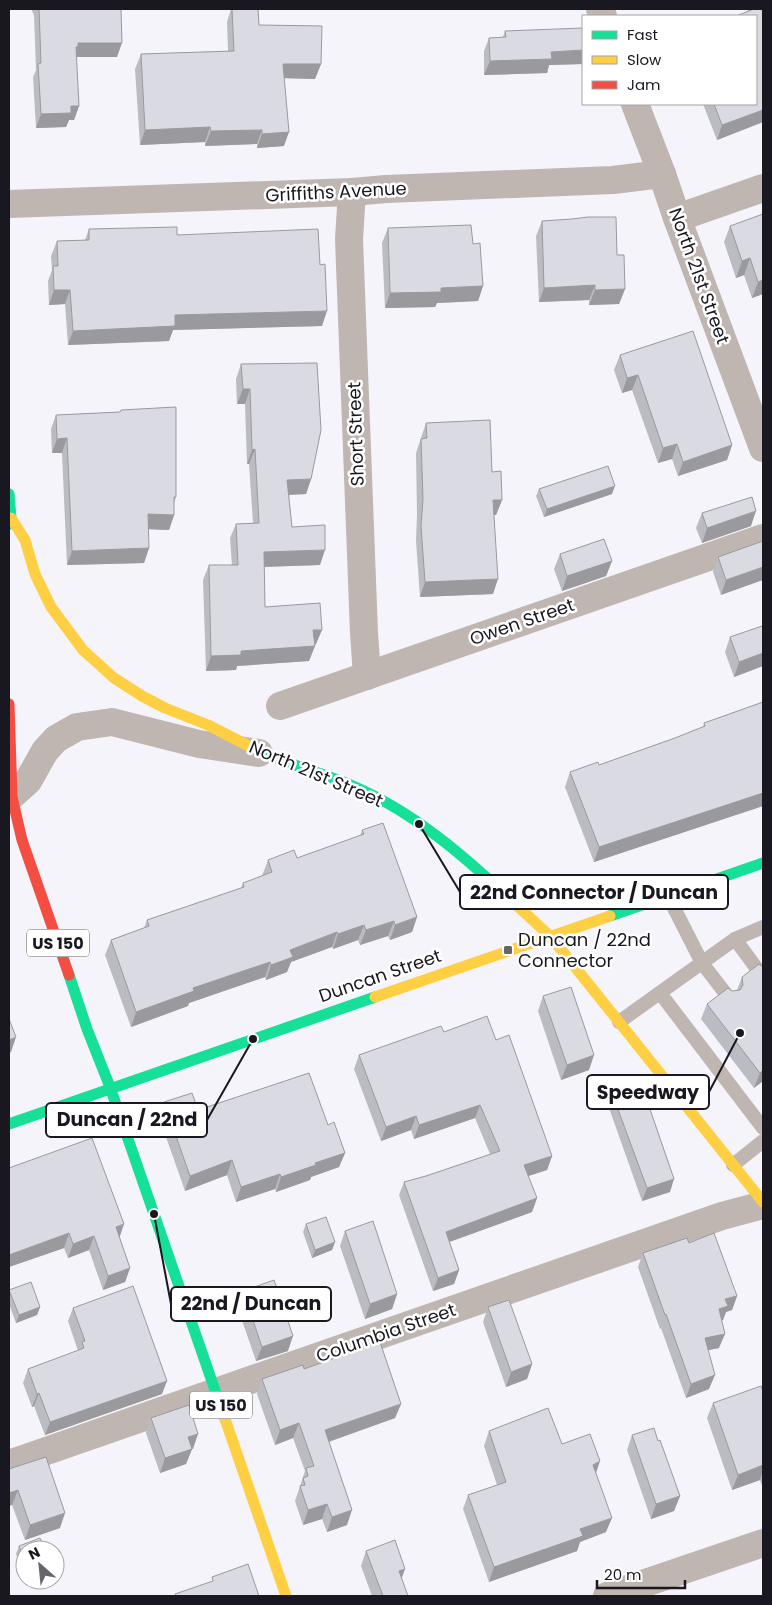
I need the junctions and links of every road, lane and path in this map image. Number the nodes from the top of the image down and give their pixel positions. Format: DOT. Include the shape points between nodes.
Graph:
graph roads {
  1 [pos="635,105"];
  2 [pos="662,174"];
  3 [pos="763,188"];
  4 [pos="352,192"];
  5 [pos="9,204"];
  6 [pos="677,218"];
  7 [pos="763,448"];
  8 [pos="9,494"];
  9 [pos="9,512"];
  10 [pos="763,538"];
  11 [pos="367,676"];
  12 [pos="9,704"];
  13 [pos="280,706"];
  14 [pos="268,755"];
  15 [pos="10,797"];
  16 [pos="763,862"];
  17 [pos="668,896"];
  18 [pos="763,927"];
  19 [pos="550,937"];
  20 [pos="735,939"];
  21 [pos="702,964"];
  22 [pos="763,977"];
  23 [pos="660,993"];
  24 [pos="729,998"];
  25 [pos="619,1022"];
  26 [pos="110,1087"];
  27 [pos="9,1124"];
  28 [pos="763,1128"];
  29 [pos="763,1141"];
  30 [pos="734,1164"];
  31 [pos="763,1203"];
  32 [pos="216,1392"];
  33 [pos="9,1464"];
  34 [pos="763,1543"];
  35 [pos="286,1596"];
  36 [pos="607,1596"];
  1 -- 2 [label="street, North 21st Street"];
  2 -- 4 [label="street, Griffiths Avenue" via="613,180"];
  2 -- 6 [label="street, North 21st Street"];
  3 -- 6 [label="street"];
  4 -- 5 [label="street, Griffiths Avenue"];
  4 -- 11 [label="street, Short Street" via="349,239"];
  6 -- 7 [label="street, North 21st Street"];
  8 -- 9 [label="main road"];
  9 -- 14 [label="main road, North 21st Street" via="25,540 35,574 50,607 83,650 114,678 142,696"];
  10 -- 11 [label="street, Owen Street"];
  11 -- 13 [label="street, Owen Street"];
  12 -- 15 [label="main road, US 150"];
  14 -- 15 [label="street" via="199,744 112,722 77,727 56,739 45,750 28,781"];
  14 -- 19 [label="main road, North 21st Street" via="353,786 387,803 442,840"];
  15 -- 26 [label="main road, US 150" via="87,1029"];
  16 -- 17 [label="main road, Duncan Street"];
  17 -- 19 [label="main road, Duncan Street"];
  17 -- 21 [label="lane"];
  18 -- 20 [label="lane"];
  19 -- 25 [label="main road, North 21st Street"];
  19 -- 26 [label="main road, Duncan Street"];
  20 -- 21 [label="lane"];
  20 -- 22 [label="lane"];
  21 -- 23 [label="lane"];
  21 -- 24 [label="lane"];
  23 -- 25 [label="lane"];
  23 -- 28 [label="lane"];
  25 -- 30 [label="main road, North 21st Street"];
  26 -- 27 [label="main road, Duncan Street"];
  26 -- 32 [label="main road, US 150"];
  29 -- 30 [label="lane"];
  30 -- 31 [label="main road, North 21st Street"];
  31 -- 32 [label="street, Columbia Street"];
  32 -- 33 [label="street, Columbia Street"];
  32 -- 35 [label="main road, US 150"];
  34 -- 36 [label="street"];
}
